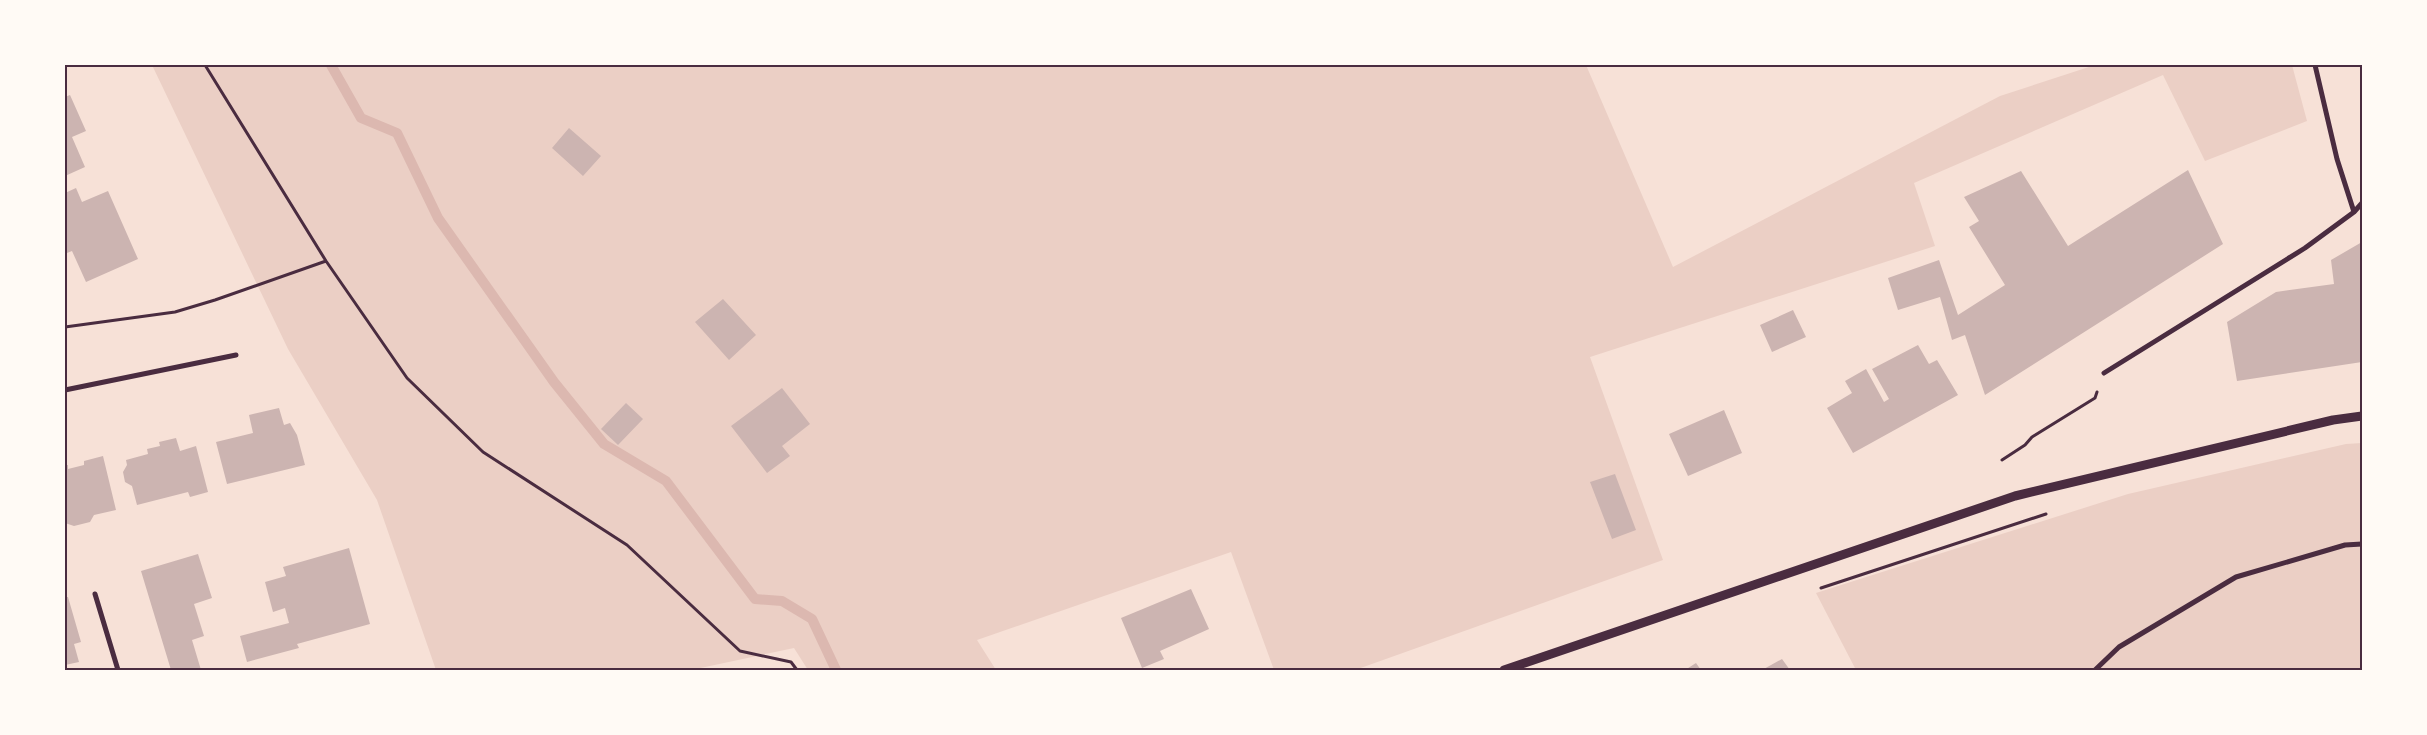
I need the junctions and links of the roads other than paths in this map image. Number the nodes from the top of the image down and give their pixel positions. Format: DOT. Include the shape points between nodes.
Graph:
graph roads {
  1 [pos="2314,65"];
  2 [pos="2362,203"];
  3 [pos="2354,212"];
  4 [pos="236,355"];
  5 [pos="2104,373"];
  6 [pos="65,390"];
  7 [pos="2362,416"];
  8 [pos="2362,544"];
  9 [pos="95,594"];
  10 [pos="118,670"];
  11 [pos="1504,670"];
  12 [pos="2095,670"];
  1 -- 3 [label="street"];
  2 -- 3 [label="street"];
  3 -- 5 [label="street" via="2305,248"];
  4 -- 6 [label="street"];
  7 -- 11 [label="street" via="2155,461 2015,496"];
  8 -- 12 [label="street" via="2345,545 2236,577 2118,647"];
  9 -- 10 [label="street"];
}
